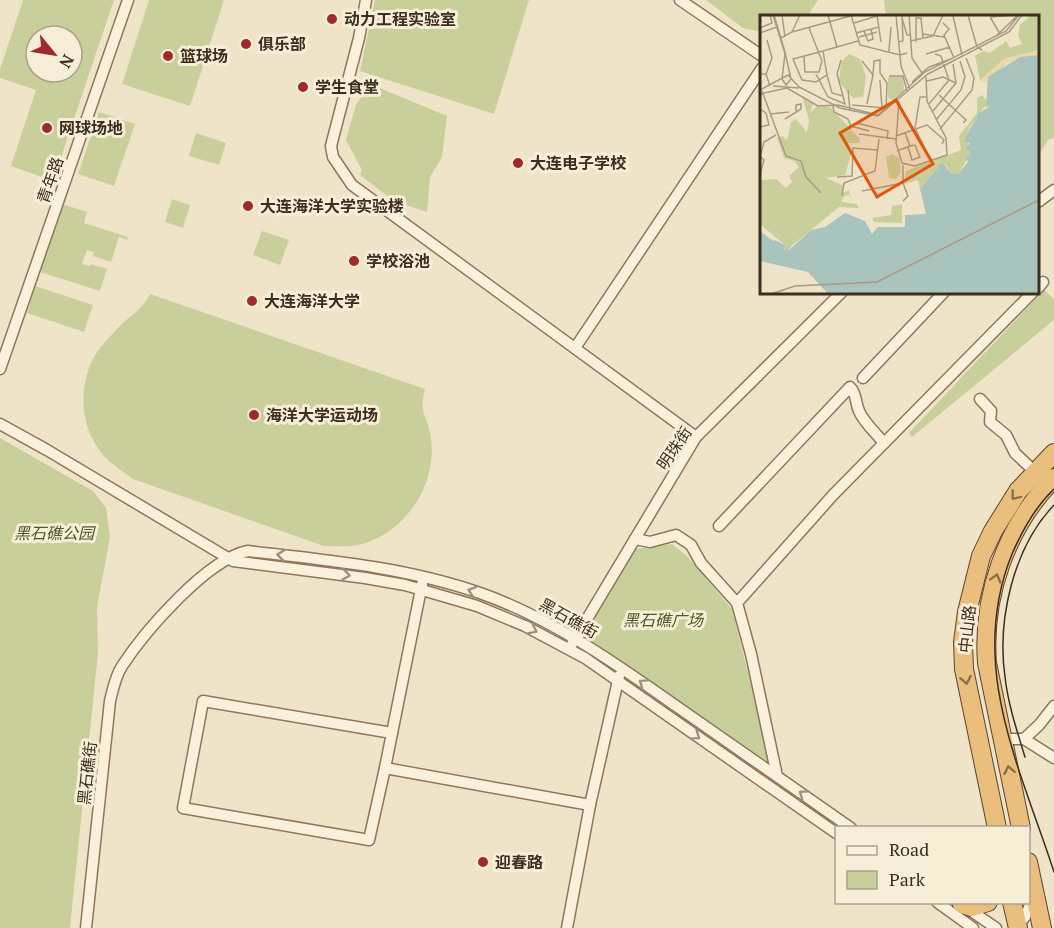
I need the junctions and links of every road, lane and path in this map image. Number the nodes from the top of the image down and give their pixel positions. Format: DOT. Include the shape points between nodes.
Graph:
graph roads {
  1 [pos="128,0"];
  2 [pos="366,0"];
  3 [pos="680,0"];
  4 [pos="760,55"];
  5 [pos="760,71"];
  6 [pos="1054,190"];
  7 [pos="1039,201"];
  8 [pos="840,294"];
  9 [pos="942,294"];
  10 [pos="1032,294"];
  11 [pos="575,348"];
  12 [pos="0,369"];
  13 [pos="863,378"];
  14 [pos="980,399"];
  15 [pos="0,424"];
  16 [pos="696,437"];
  17 [pos="884,443"];
  18 [pos="1054,453"];
  19 [pos="1035,472"];
  20 [pos="1054,478"];
  21 [pos="718,526"];
  22 [pos="635,539"];
  23 [pos="226,558"];
  24 [pos="424,577"];
  25 [pos="421,589"];
  26 [pos="736,603"];
  27 [pos="575,638"];
  28 [pos="569,649"];
  29 [pos="621,668"];
  30 [pos="618,681"];
  31 [pos="1054,706"];
  32 [pos="392,733"];
  33 [pos="1003,739"];
  34 [pos="1024,739"];
  35 [pos="1054,758"];
  36 [pos="385,768"];
  37 [pos="777,776"];
  38 [pos="590,805"];
  39 [pos="848,826"];
  40 [pos="997,826"];
  41 [pos="1021,826"];
  42 [pos="835,832"];
  43 [pos="1030,868"];
  44 [pos="1034,892"];
  45 [pos="938,904"];
  46 [pos="961,904"];
  47 [pos="963,904"];
  48 [pos="984,904"];
  49 [pos="1012,904"];
  50 [pos="1017,927"];
  51 [pos="86,928"];
  52 [pos="567,928"];
  53 [pos="973,928"];
  54 [pos="996,928"];
  55 [pos="1042,928"];
  1 -- 12 [label="street, 青年路"];
  2 -- 11 [label="street" via="331,146 333,157 352,185"];
  3 -- 4 [label="street"];
  5 -- 11 [label="street"];
  6 -- 7 [label="street"];
  8 -- 16 [label="street, 明珠街"];
  9 -- 13 [label="street"];
  10 -- 17 [label="street"];
  11 -- 16 [label="street"];
  14 -- 19 [label="street" via="991,411 990,422 1006,435 1015,453"];
  15 -- 23 [label="street"];
  16 -- 22 [label="street, 明珠街"];
  17 -- 21 [label="street" via="864,419 850,387"];
  17 -- 26 [label="street"];
  18 -- 19 [label="highway, 中山路"];
  19 -- 40 [label="highway, 中山路, one-way" via="1005,509 981,556 963,642 964,669"];
  33 -- 20 [label="highway, 中山路, one-way" via="987,663 993,587 1010,540 1034,500"];
  22 -- 26 [label="street" via="650,542 676,535 692,545 701,562"];
  22 -- 27 [label="street, 明珠街"];
  24 -- 23 [label="street, 黑石礁街, one-way" via="248,551"];
  23 -- 25 [label="street, 黑石礁街, one-way" via="243,564 365,578"];
  23 -- 51 [label="street, 黑石礁街" via="191,587 147,633 114,683"];
  24 -- 25 [label="street"];
  27 -- 24 [label="street, 黑石礁街, one-way" via="505,603"];
  25 -- 28 [label="street, 黑石礁街, one-way" via="501,615"];
  25 -- 32 [label="street"];
  26 -- 37 [label="street"];
  27 -- 28 [label="street, 明珠街"];
  27 -- 29 [label="street, 黑石礁街"];
  28 -- 30 [label="street, 黑石礁街"];
  29 -- 30 [label="street"];
  37 -- 29 [label="street, 黑石礁街, one-way"];
  30 -- 38 [label="street"];
  30 -- 42 [label="street, 黑石礁街, one-way"];
  31 -- 34 [label="street"];
  32 -- 36 [label="street"];
  32 -- 36 [label="street" via="203,701 183,808 369,840"];
  33 -- 34 [label="street"];
  41 -- 33 [label="highway, 中山路, one-way"];
  34 -- 35 [label="street"];
  36 -- 38 [label="street"];
  39 -- 37 [label="street, 黑石礁街, one-way"];
  38 -- 52 [label="street"];
  43 -- 44 [label="highway"];
  44 -- 50 [label="street"];
  44 -- 55 [label="highway"];
  45 -- 53 [label="street"];
  46 -- 54 [label="street"];
  47 -- 48 [label="highway"];
  49 -- 50 [label="highway"];
}
